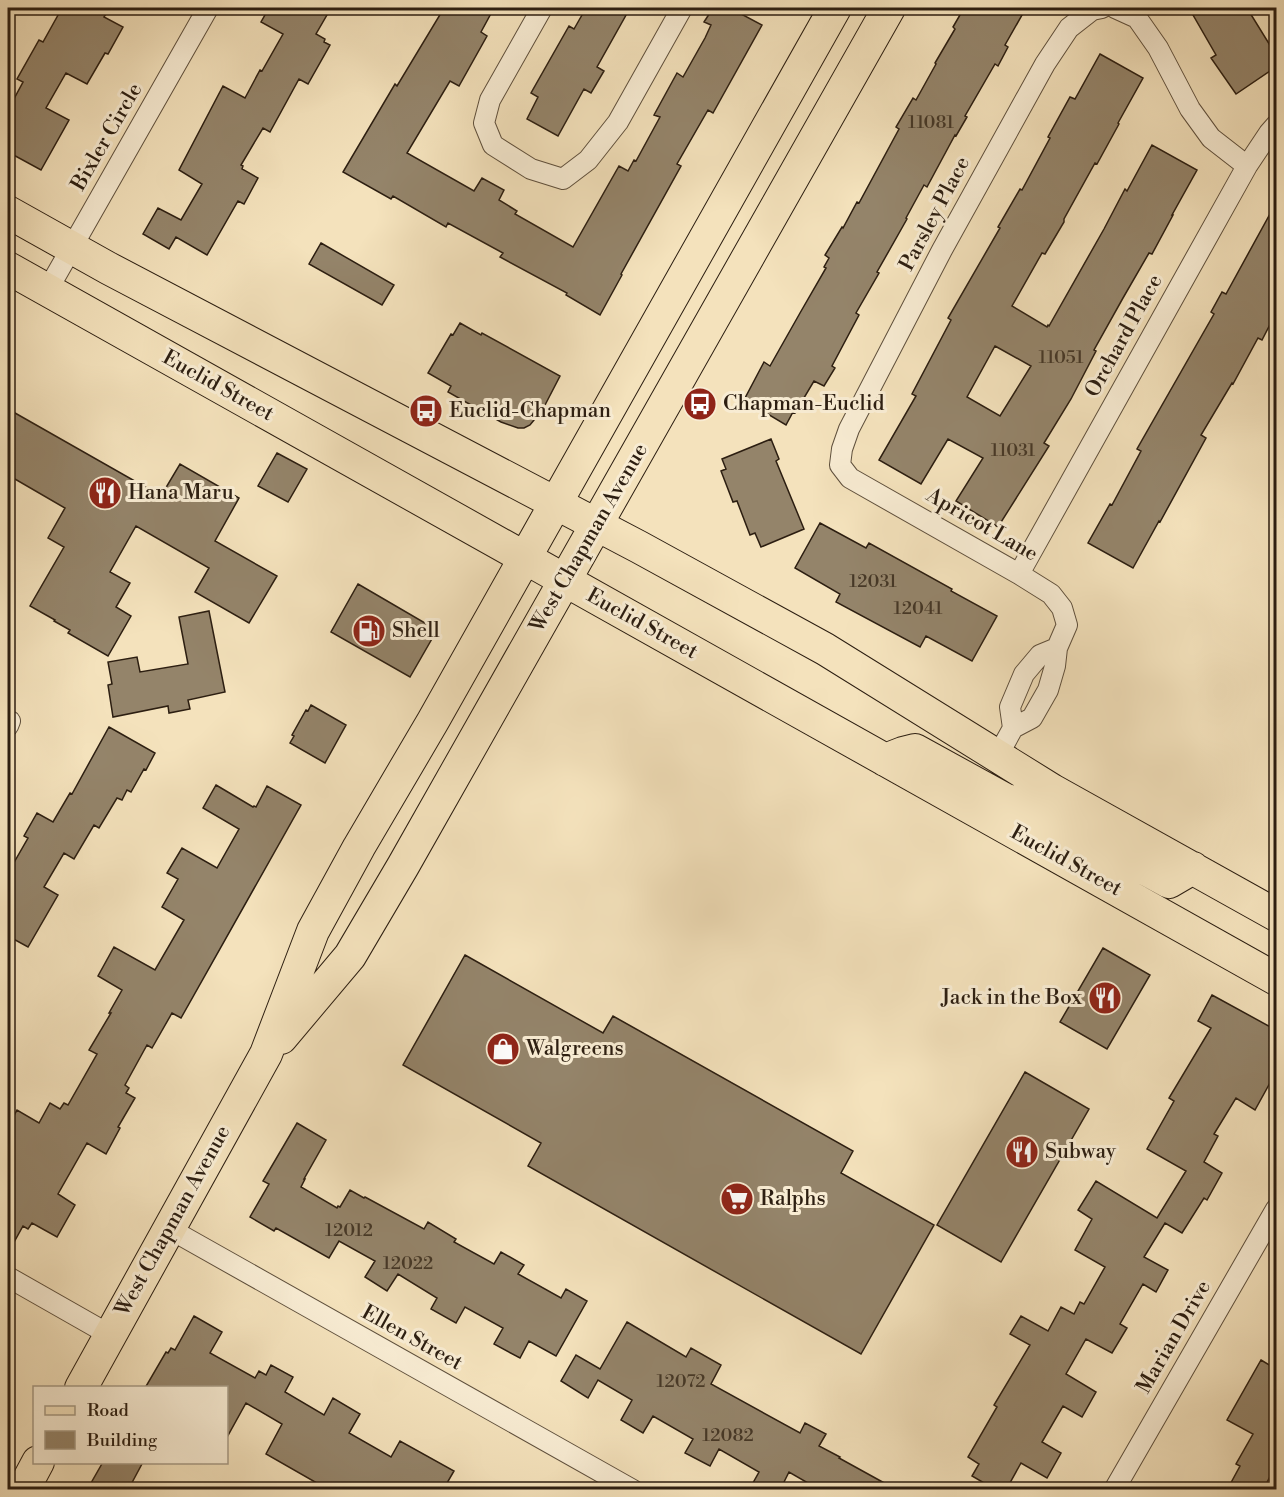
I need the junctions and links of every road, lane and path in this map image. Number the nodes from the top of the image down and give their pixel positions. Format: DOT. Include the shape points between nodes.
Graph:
graph roads {
  1 [pos="208,8"];
  2 [pos="542,8"];
  3 [pos="682,8"];
  4 [pos="889,8"];
  5 [pos="1102,8"];
  6 [pos="1115,8"];
  7 [pos="831,9"];
  8 [pos="874,34"];
  9 [pos="1276,125"];
  10 [pos="1247,166"];
  11 [pos="8,212"];
  12 [pos="72,247"];
  13 [pos="8,269"];
  14 [pos="47,291"];
  15 [pos="840,465"];
  16 [pos="556,503"];
  17 [pos="596,525"];
  18 [pos="525,558"];
  19 [pos="1019,574"];
  20 [pos="565,580"];
  21 [pos="1057,648"];
  22 [pos="1013,728"];
  23 [pos="997,757"];
  24 [pos="885,760"];
  25 [pos="1053,790"];
  26 [pos="1020,835"];
  27 [pos="1193,868"];
  28 [pos="1276,915"];
  29 [pos="1276,979"];
  30 [pos="266,1054"];
  31 [pos="1276,1209"];
  32 [pos="168,1228"];
  33 [pos="8,1278"];
  34 [pos="110,1335"];
  35 [pos="82,1386"];
  36 [pos="37,1464"];
  37 [pos="23,1490"];
  38 [pos="633,1490"];
  39 [pos="1114,1490"];
  1 -- 12 [label="street, Bixler Circle"];
  2 -- 3 [label="street" via="490,100 484,123 493,144 531,169 563,179 588,160 618,122"];
  4 -- 8 [label="main road, West Chapman Avenue"];
  5 -- 15 [label="street, Parsley Place" via="1092,10 1069,28 1045,64 849,429"];
  6 -- 10 [label="street" via="1137,18 1158,48 1190,110 1212,138"];
  7 -- 8 [label="main road"];
  7 -- 16 [label="main road, West Chapman Avenue"];
  8 -- 17 [label="main road, West Chapman Avenue"];
  9 -- 10 [label="street, Orchard Place"];
  10 -- 19 [label="street, Orchard Place"];
  11 -- 12 [label="main road"];
  12 -- 14 [label="street, Bixler Circle"];
  12 -- 16 [label="main road"];
  13 -- 14 [label="main road, Euclid Street"];
  14 -- 18 [label="main road, Euclid Street"];
  15 -- 19 [label="street, Apricot Lane" via="850,478"];
  16 -- 17 [label="main road"];
  16 -- 18 [label="main road, West Chapman Avenue"];
  17 -- 20 [label="main road, West Chapman Avenue"];
  17 -- 23 [label="main road" via="825,649"];
  18 -- 20 [label="main road, Euclid Street"];
  18 -- 30 [label="main road, West Chapman Avenue" via="313,931"];
  19 -- 21 [label="street, Apricot Lane" via="1051,594 1062,608 1067,625"];
  20 -- 24 [label="main road, Euclid Street"];
  20 -- 30 [label="main road, West Chapman Avenue" via="350,956"];
  21 -- 22 [label="street, Apricot Lane" via="1048,690 1032,718"];
  21 -- 22 [label="street, Apricot Lane" via="1040,655 1024,674 1010,707"];
  22 -- 23 [label="street, Apricot Lane"];
  23 -- 25 [label="main road"];
  24 -- 25 [label="main road" via="915,750 1006,800 1020,803 1034,802"];
  24 -- 26 [label="main road, Euclid Street"];
  25 -- 27 [label="main road"];
  26 -- 27 [label="main road" via="1036,824 1051,823 1074,830 1169,882"];
  26 -- 29 [label="main road, Euclid Street"];
  27 -- 28 [label="main road"];
  30 -- 32 [label="main road, West Chapman Avenue"];
  31 -- 39 [label="street, Marian Drive"];
  32 -- 34 [label="main road, West Chapman Avenue"];
  32 -- 38 [label="street, Ellen Street"];
  33 -- 34 [label="street"];
  34 -- 35 [label="main road, West Chapman Avenue"];
  36 -- 37 [label="main road"];
}
